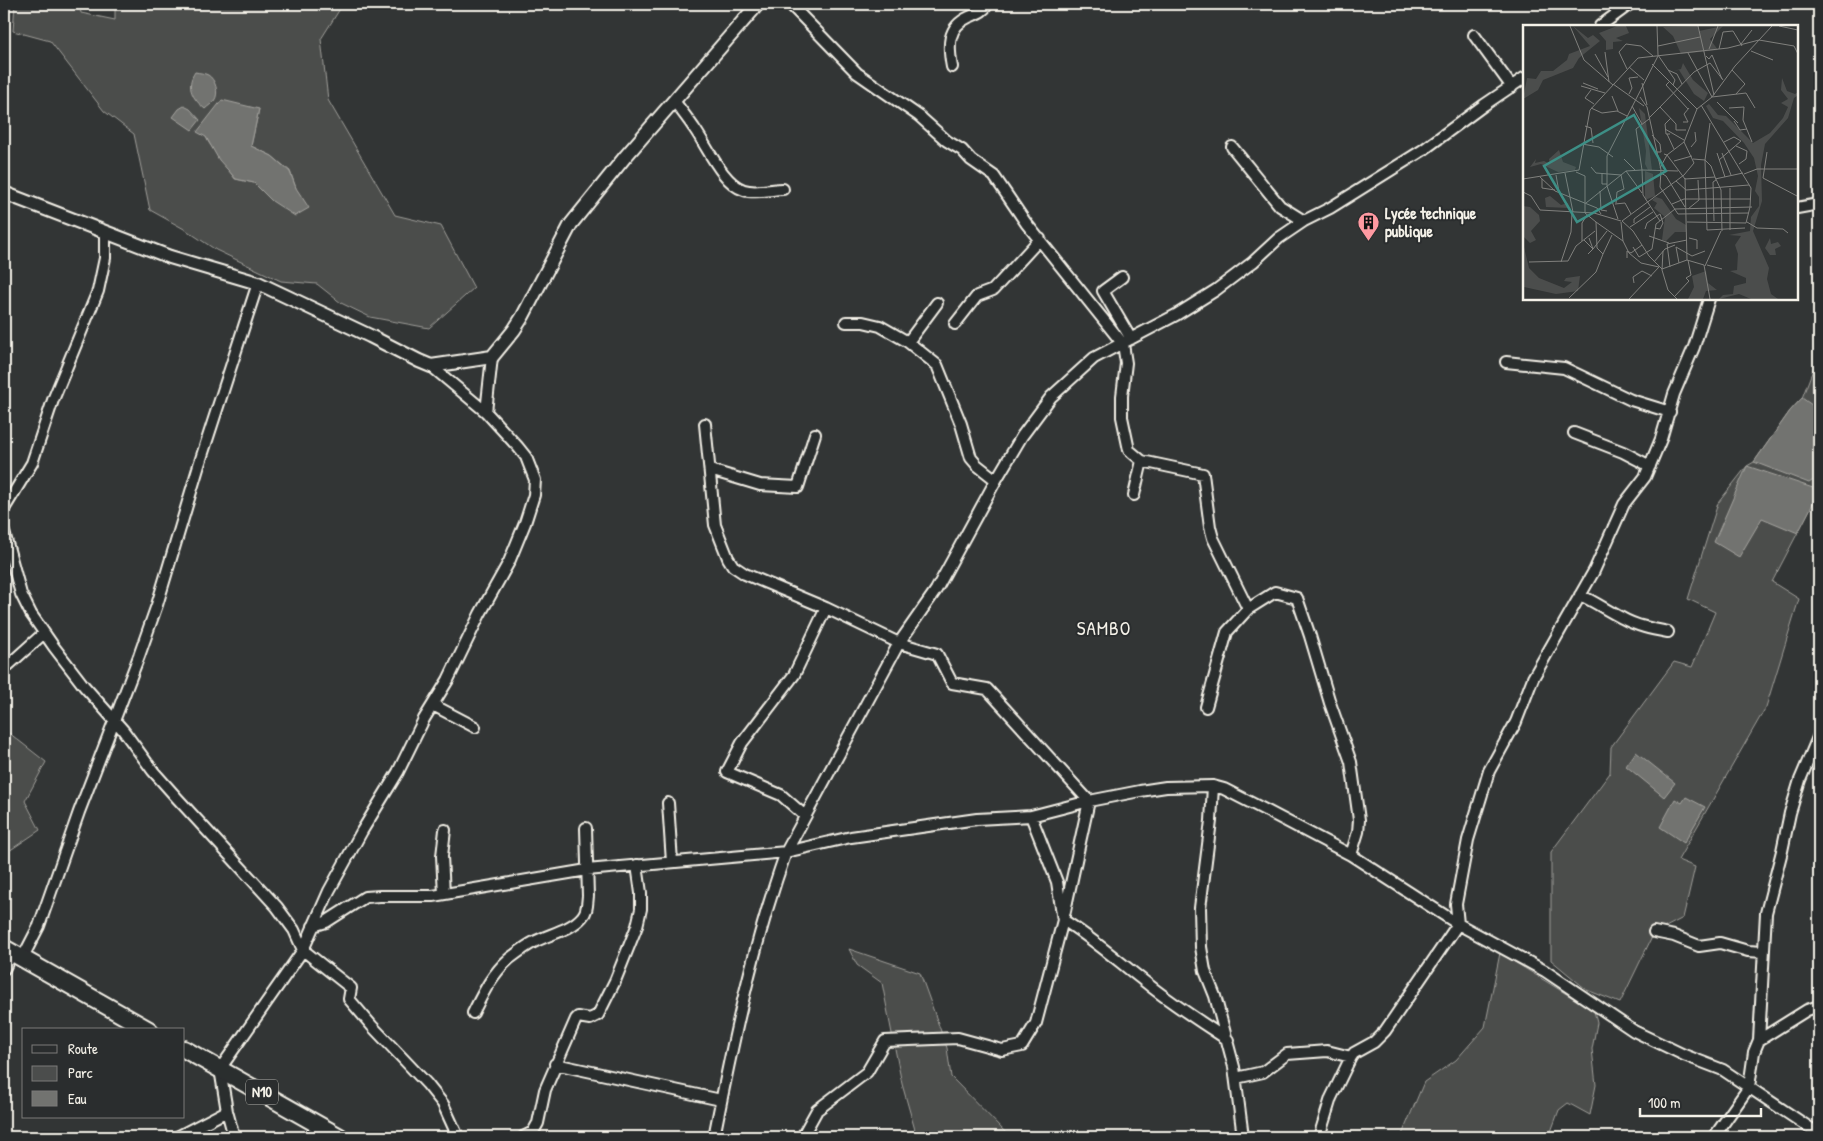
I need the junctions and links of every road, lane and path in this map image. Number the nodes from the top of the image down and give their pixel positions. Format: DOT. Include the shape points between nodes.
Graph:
graph roads {
  1 [pos="758,4"];
  2 [pos="790,4"];
  3 [pos="988,4"];
  4 [pos="1630,4"];
  5 [pos="1601,25"];
  6 [pos="1474,35"];
  7 [pos="952,67"];
  8 [pos="1523,79"];
  9 [pos="1512,87"];
  10 [pos="674,101"];
  11 [pos="1232,147"];
  12 [pos="783,189"];
  13 [pos="4,193"];
  14 [pos="1819,204"];
  15 [pos="1798,208"];
  16 [pos="1304,221"];
  17 [pos="105,233"];
  18 [pos="1040,239"];
  19 [pos="1122,277"];
  20 [pos="258,283"];
  21 [pos="1710,300"];
  22 [pos="937,303"];
  23 [pos="846,322"];
  24 [pos="955,324"];
  25 [pos="1127,341"];
  26 [pos="908,342"];
  27 [pos="492,357"];
  28 [pos="1506,362"];
  29 [pos="431,366"];
  30 [pos="486,412"];
  31 [pos="1670,412"];
  32 [pos="705,424"];
  33 [pos="1574,433"];
  34 [pos="815,434"];
  35 [pos="1142,461"];
  36 [pos="1650,466"];
  37 [pos="710,470"];
  38 [pos="996,480"];
  39 [pos="1134,495"];
  40 [pos="4,509"];
  41 [pos="4,532"];
  42 [pos="1580,595"];
  43 [pos="826,608"];
  44 [pos="1248,609"];
  45 [pos="1668,632"];
  46 [pos="44,633"];
  47 [pos="899,643"];
  48 [pos="4,669"];
  49 [pos="434,705"];
  50 [pos="1206,707"];
  51 [pos="114,720"];
  52 [pos="475,727"];
  53 [pos="1819,735"];
  54 [pos="1817,751"];
  55 [pos="1213,786"];
  56 [pos="1089,801"];
  57 [pos="668,803"];
  58 [pos="805,816"];
  59 [pos="1031,816"];
  60 [pos="586,828"];
  61 [pos="445,830"];
  62 [pos="786,852"];
  63 [pos="1351,855"];
  64 [pos="672,862"];
  65 [pos="637,865"];
  66 [pos="587,870"];
  67 [pos="444,894"];
  68 [pos="1064,920"];
  69 [pos="1458,924"];
  70 [pos="313,926"];
  71 [pos="1654,932"];
  72 [pos="303,950"];
  73 [pos="1763,952"];
  74 [pos="13,953"];
  75 [pos="4,969"];
  76 [pos="1819,1006"];
  77 [pos="472,1013"];
  78 [pos="144,1028"];
  79 [pos="1228,1040"];
  80 [pos="1760,1040"];
  81 [pos="185,1050"];
  82 [pos="1351,1057"];
  83 [pos="555,1064"];
  84 [pos="220,1069"];
  85 [pos="1236,1078"];
  86 [pos="1749,1087"];
  87 [pos="721,1100"];
  88 [pos="227,1111"];
  89 [pos="1819,1134"];
  90 [pos="1716,1135"];
  91 [pos="177,1137"];
  92 [pos="234,1137"];
  93 [pos="340,1137"];
  94 [pos="458,1137"];
  95 [pos="523,1137"];
  96 [pos="714,1137"];
  97 [pos="802,1137"];
  98 [pos="1243,1137"];
  99 [pos="1318,1137"];
  1 -- 10 [label="street"];
  2 -- 18 [label="street" via="857,72 994,176"];
  3 -- 7 [label="street" via="980,13 964,19 950,38"];
  4 -- 5 [label="street"];
  6 -- 9 [label="street"];
  8 -- 9 [label="street"];
  9 -- 16 [label="street" via="1423,150"];
  10 -- 12 [label="street" via="733,185 751,191"];
  10 -- 27 [label="street" via="571,224 523,316"];
  11 -- 16 [label="street" via="1280,206"];
  13 -- 17 [label="street"];
  14 -- 15 [label="street"];
  16 -- 25 [label="street" via="1216,290"];
  17 -- 20 [label="street" via="170,257"];
  17 -- 40 [label="street" via="106,258 98,291 53,400 32,463"];
  18 -- 24 [label="street" via="993,290 977,296"];
  18 -- 25 [label="street"];
  19 -- 25 [label="street" via="1103,291"];
  20 -- 29 [label="street"];
  20 -- 51 [label="street" via="157,605"];
  21 -- 31 [label="street"];
  22 -- 26 [label="street"];
  23 -- 26 [label="street" via="880,326"];
  25 -- 35 [label="street" via="1122,417 1129,450"];
  25 -- 38 [label="street" via="1094,358 1051,397 1022,436"];
  26 -- 38 [label="street" via="936,365 971,458"];
  27 -- 29 [label="street"];
  27 -- 30 [label="street"];
  28 -- 31 [label="street" via="1564,368 1631,400"];
  29 -- 30 [label="street"];
  30 -- 49 [label="street" via="526,457 535,480 534,495 509,562"];
  31 -- 36 [label="street"];
  32 -- 37 [label="street"];
  33 -- 36 [label="street"];
  34 -- 37 [label="street" via="798,487 760,484"];
  35 -- 39 [label="street"];
  35 -- 44 [label="street" via="1203,474 1213,538"];
  36 -- 42 [label="street" via="1642,483 1624,504"];
  37 -- 43 [label="street" via="715,525 733,566"];
  38 -- 47 [label="street" via="936,590"];
  41 -- 46 [label="street" via="22,594"];
  42 -- 45 [label="street" via="1623,619 1648,629"];
  42 -- 69 [label="street" via="1533,678 1516,722 1489,772 1468,840 1456,904"];
  43 -- 47 [label="street"];
  43 -- 58 [label="street" via="794,675 742,743 727,772 781,795"];
  44 -- 50 [label="street" via="1228,632"];
  44 -- 63 [label="street" via="1275,592 1297,598 1351,762 1359,820"];
  46 -- 48 [label="street"];
  46 -- 51 [label="street"];
  47 -- 56 [label="street" via="937,654 952,683 987,689"];
  47 -- 58 [label="street"];
  49 -- 52 [label="street"];
  49 -- 70 [label="street" via="362,831"];
  51 -- 72 [label="street" via="177,798 277,907 294,930"];
  51 -- 74 [label="street" via="39,926"];
  53 -- 54 [label="street"];
  54 -- 73 [label="street" via="1800,780 1790,813 1766,913"];
  55 -- 56 [label="street" via="1166,787"];
  55 -- 63 [label="street"];
  55 -- 79 [label="street" via="1199,929 1205,971"];
  56 -- 59 [label="street"];
  56 -- 68 [label="street"];
  57 -- 64 [label="street"];
  58 -- 62 [label="street"];
  59 -- 62 [label="street" via="978,819 851,837"];
  59 -- 68 [label="street" via="1057,882"];
  60 -- 66 [label="street"];
  61 -- 67 [label="street" via="442,856"];
  62 -- 64 [label="street"];
  62 -- 87 [label="street" via="741,1009"];
  63 -- 69 [label="street"];
  64 -- 65 [label="street"];
  65 -- 66 [label="street"];
  65 -- 83 [label="street" via="641,909 615,981 598,1015 590,1019 576,1019"];
  66 -- 67 [label="street"];
  66 -- 77 [label="street" via="587,906 582,918 533,942 509,960 486,986"];
  67 -- 70 [label="street" via="365,897 326,922"];
  68 -- 79 [label="street" via="1158,992"];
  68 -- 97 [label="street" via="1036,1023 1022,1046 1002,1050 958,1038 885,1041 867,1072 817,1110"];
  69 -- 82 [label="street" via="1385,1031"];
  69 -- 86 [label="street" via="1546,971 1634,1031 1723,1070"];
  70 -- 72 [label="street"];
  71 -- 73 [label="street" via="1699,946 1720,943"];
  72 -- 84 [label="street"];
  72 -- 94 [label="street" via="351,988 349,999 443,1104"];
  73 -- 80 [label="street"];
  74 -- 75 [label="street"];
  74 -- 78 [label="highway"];
  76 -- 80 [label="street" via="1807,1010"];
  79 -- 85 [label="street"];
  80 -- 86 [label="street" via="1754,1052"];
  81 -- 84 [label="highway, N10"];
  82 -- 85 [label="street" via="1327,1052 1287,1054 1262,1072"];
  82 -- 99 [label="street" via="1331,1098"];
  83 -- 87 [label="street"];
  83 -- 95 [label="street" via="538,1123 533,1132"];
  84 -- 88 [label="street"];
  84 -- 93 [label="highway, N10"];
  85 -- 98 [label="street"];
  86 -- 89 [label="street"];
  86 -- 90 [label="street"];
  87 -- 96 [label="street"];
  88 -- 91 [label="street"];
  88 -- 92 [label="street"];
}
